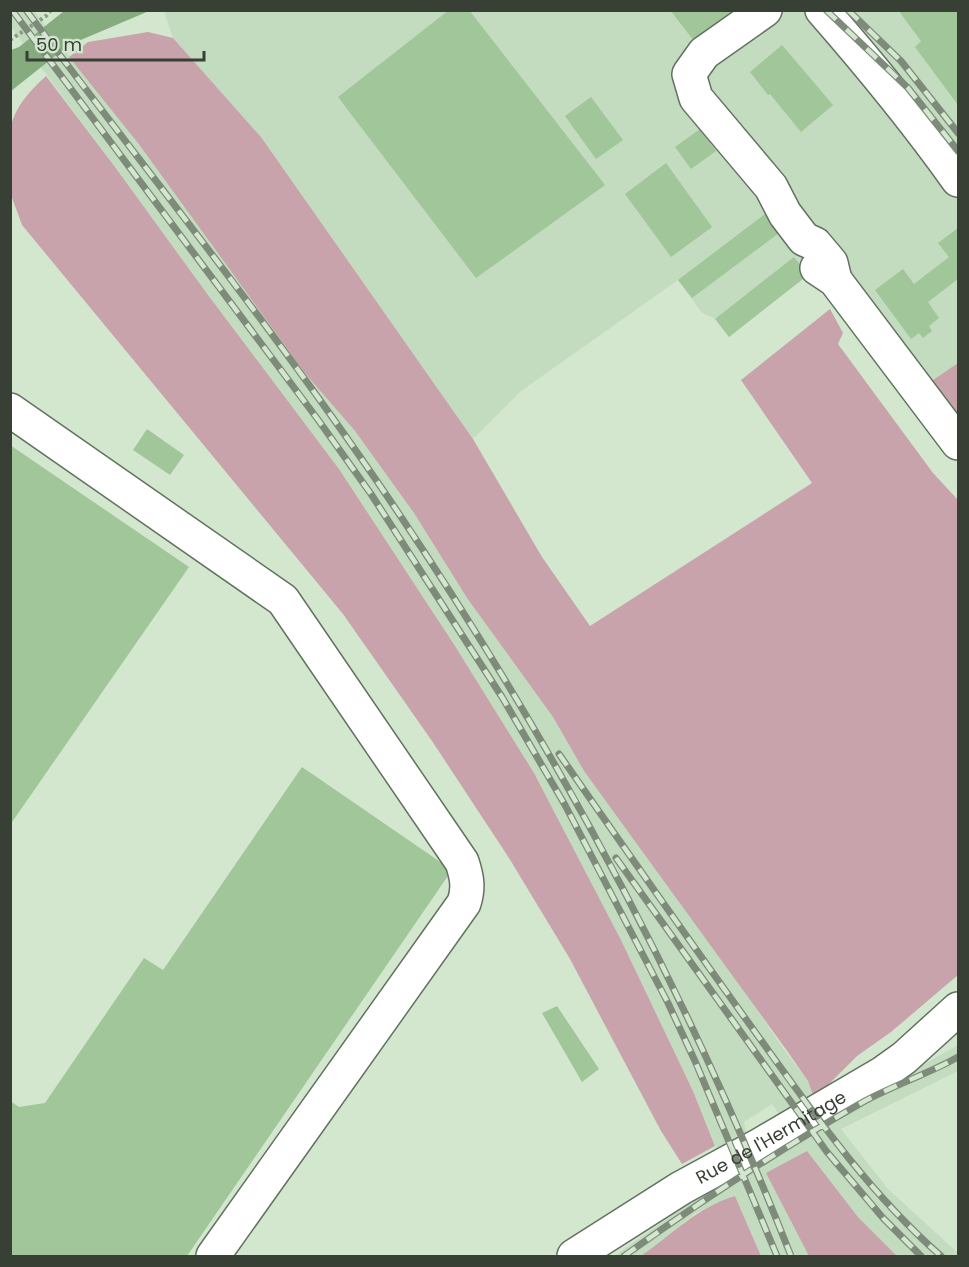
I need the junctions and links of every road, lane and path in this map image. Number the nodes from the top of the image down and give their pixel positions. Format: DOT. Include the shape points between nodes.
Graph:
graph roads {
  1 [pos="51,10"];
  2 [pos="765,10"];
  3 [pos="822,10"];
  4 [pos="10,40"];
  5 [pos="958,180"];
  6 [pos="10,410"];
  7 [pos="958,443"];
  8 [pos="958,1009"];
  9 [pos="213,1257"];
  10 [pos="574,1257"];
  1 -- 4 [label="path"];
  2 -- 7 [label="street" via="704,52 689,74 696,99 771,188 804,239 805,252 817,269 835,280"];
  3 -- 5 [label="street" via="922,129"];
  6 -- 9 [label="street" via="283,600 462,862 466,875 468,890 464,903"];
  8 -- 10 [label="street, Rue de l'Hermitage" via="883,1073 681,1188"];
}
